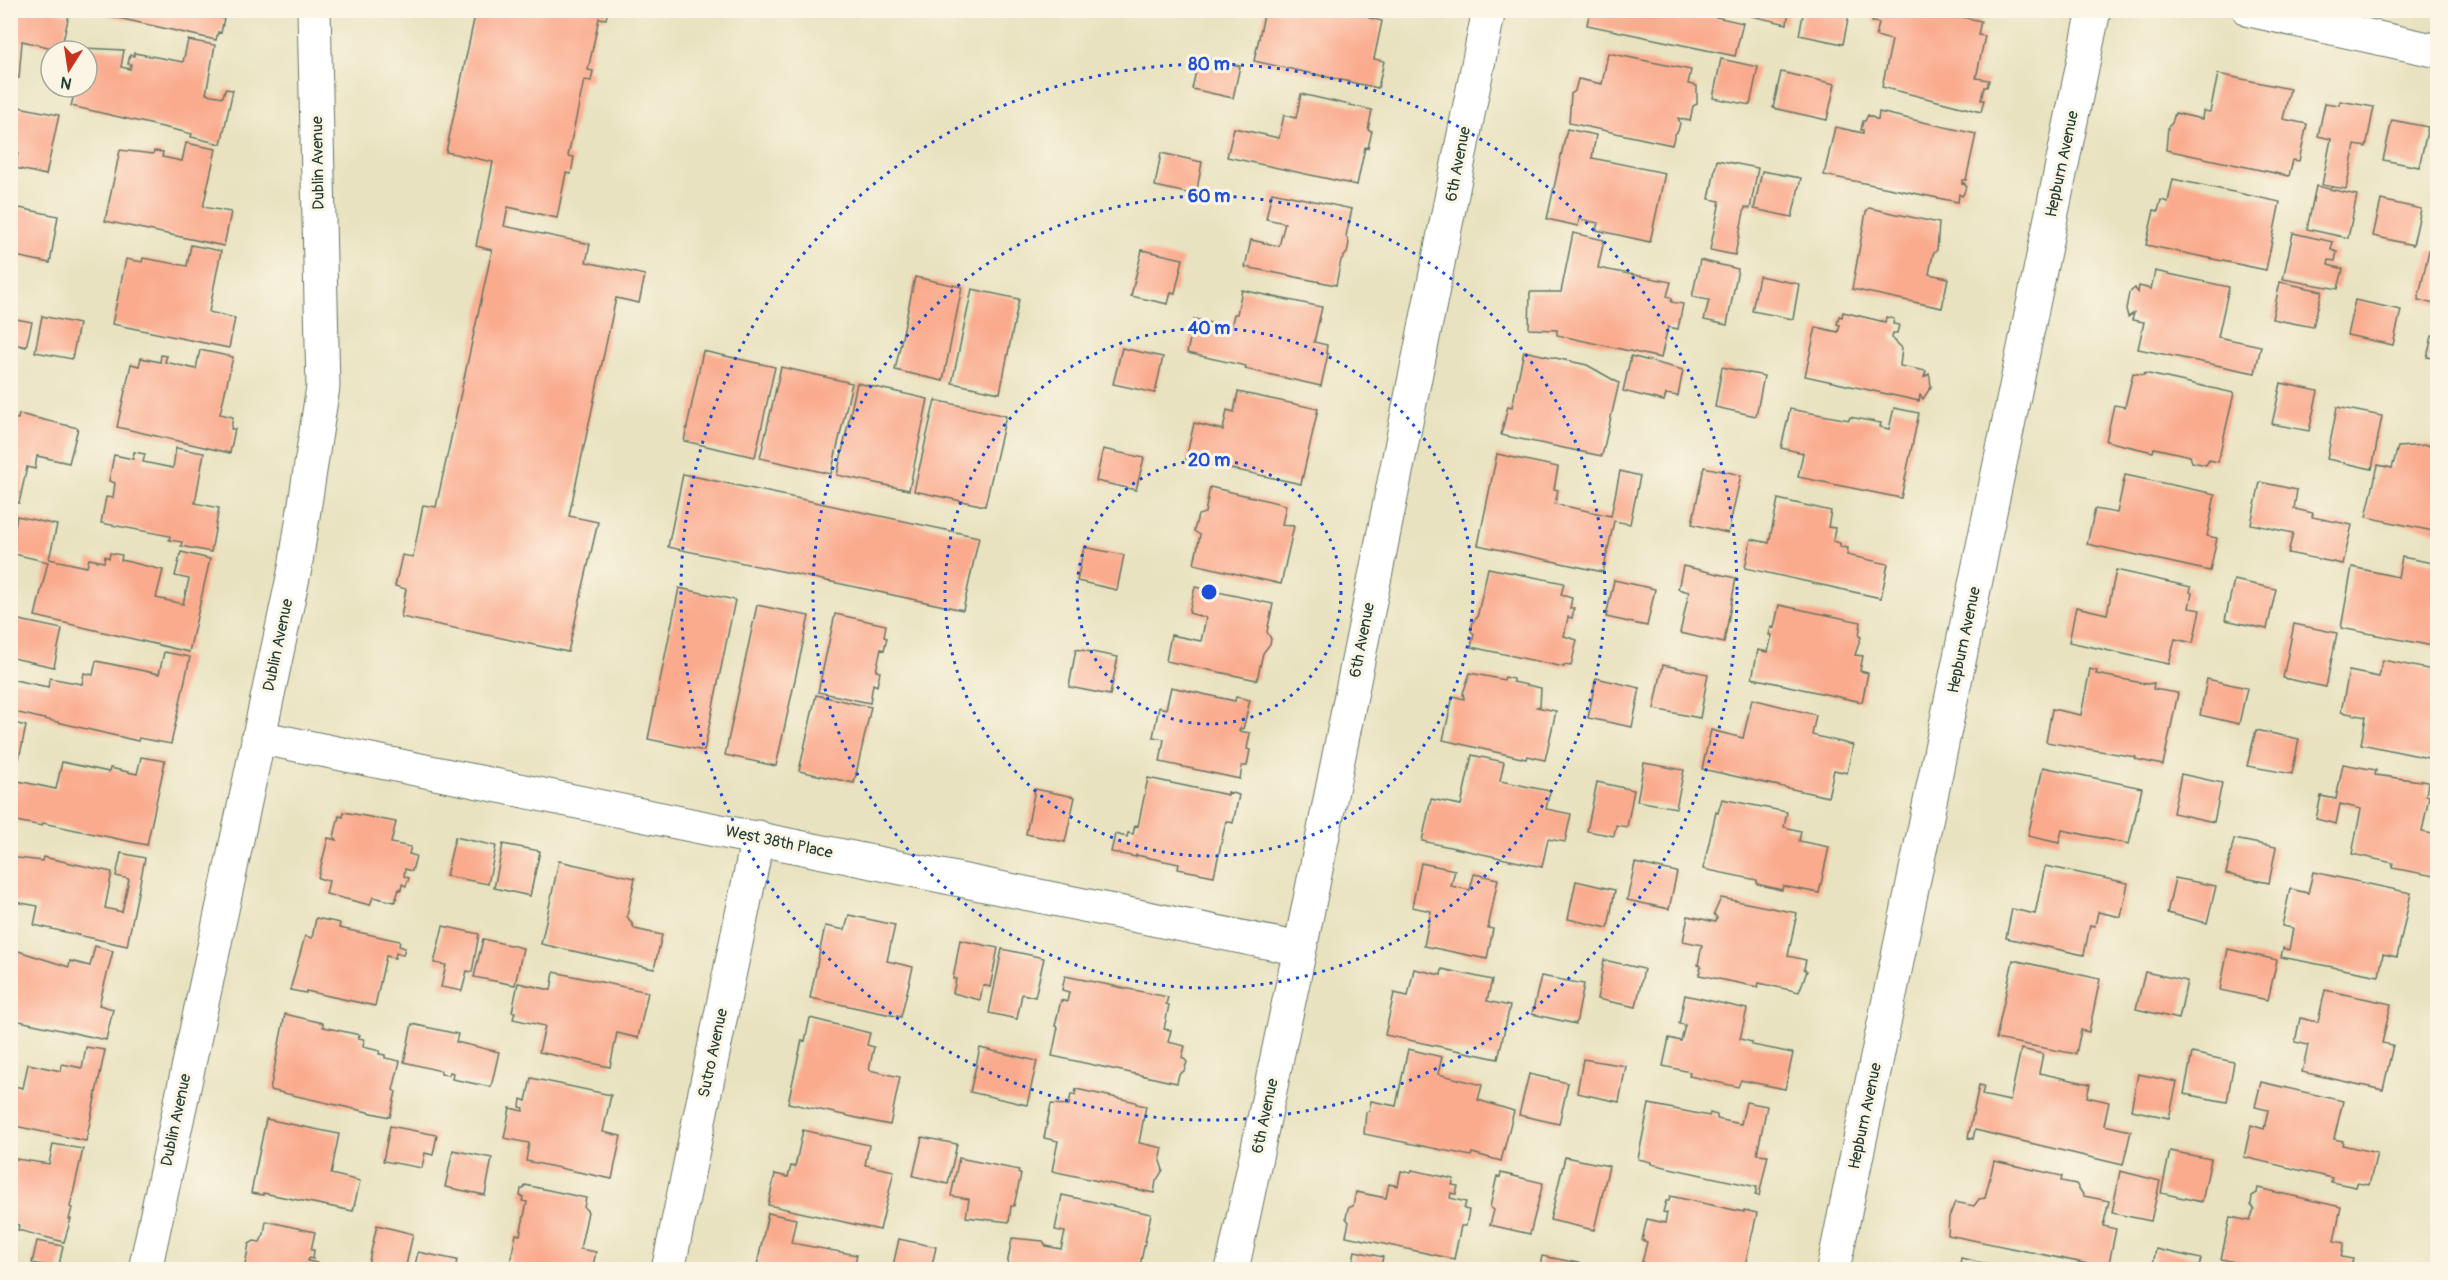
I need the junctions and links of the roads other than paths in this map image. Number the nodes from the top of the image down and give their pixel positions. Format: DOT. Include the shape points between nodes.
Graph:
graph roads {
  1 [pos="314,10"];
  2 [pos="1489,10"];
  3 [pos="2094,10"];
  4 [pos="2248,10"];
  5 [pos="2438,51"];
  6 [pos="258,737"];
  7 [pos="758,837"];
  8 [pos="1300,949"];
  9 [pos="145,1269"];
  10 [pos="668,1269"];
  11 [pos="1233,1269"];
  12 [pos="1833,1269"];
  1 -- 6 [label="street, Dublin Avenue" via="323,387 295,568"];
  2 -- 8 [label="street, 6th Avenue"];
  3 -- 12 [label="street, Hepburn Avenue"];
  4 -- 5 [label="street"];
  6 -- 7 [label="street, West 38th Place"];
  6 -- 9 [label="street, Dublin Avenue"];
  7 -- 8 [label="street, West 38th Place"];
  7 -- 10 [label="street, Sutro Avenue"];
  8 -- 11 [label="street, 6th Avenue"];
}
